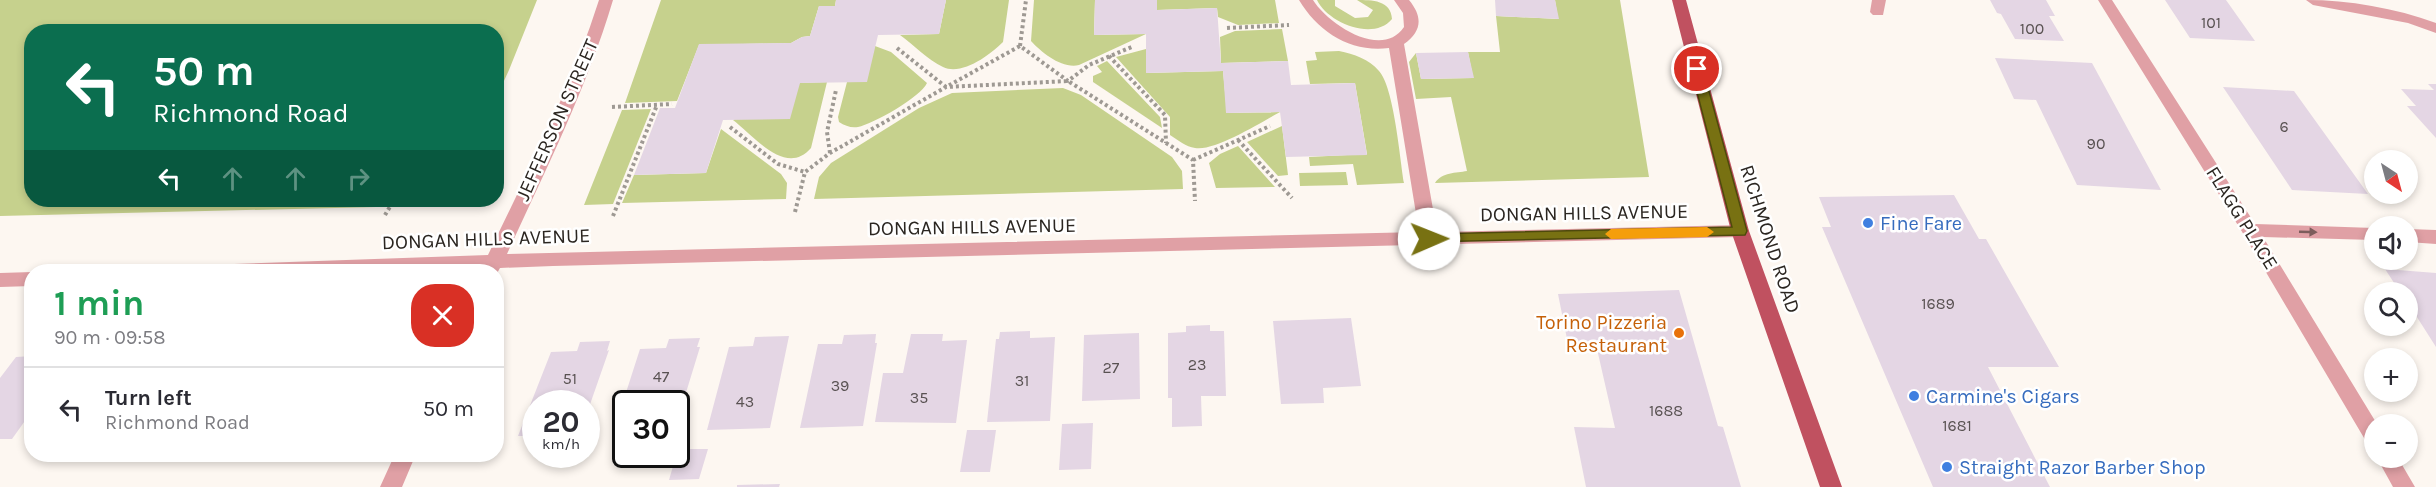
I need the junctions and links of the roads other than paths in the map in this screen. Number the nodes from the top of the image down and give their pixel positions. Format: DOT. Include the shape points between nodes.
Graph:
graph roads {
  1 [pos="606,0"];
  2 [pos="1306,0"];
  3 [pos="1401,0"];
  4 [pos="1679,0"];
  5 [pos="2105,0"];
  6 [pos="2313,0"];
  7 [pos="2436,28"];
  8 [pos="1396,43"];
  9 [pos="2250,230"];
  10 [pos="1740,231"];
  11 [pos="2364,234"];
  12 [pos="2418,236"];
  13 [pos="2436,237"];
  14 [pos="1429,239"];
  15 [pos="493,264"];
  16 [pos="504,266"];
  17 [pos="24,279"];
  18 [pos="0,280"];
  19 [pos="2364,420"];
  20 [pos="403,462"];
  21 [pos="2393,468"];
  22 [pos="392,487"];
  23 [pos="1831,487"];
  24 [pos="2404,487"];
  1 -- 15 [label="street, JEFFERSON STREET" via="565,109"];
  2 -- 8 [label="street" via="1315,15 1356,41"];
  3 -- 8 [label="street" via="1413,19 1410,31"];
  4 -- 10 [label="main road, RICHMOND ROAD"];
  5 -- 9 [label="street, FLAGG PLACE"];
  6 -- 7 [label="street" via="2411,19"];
  8 -- 14 [label="street"];
  9 -- 11 [label="street, one-way"];
  9 -- 19 [label="street, FLAGG PLACE"];
  10 -- 14 [label="street, DONGAN HILLS AVENUE"];
  10 -- 23 [label="main road, RICHMOND ROAD"];
  12 -- 13 [label="street"];
  14 -- 16 [label="street, DONGAN HILLS AVENUE"];
  17 -- 18 [label="street"];
  20 -- 22 [label="street"];
  21 -- 24 [label="street"];
}
